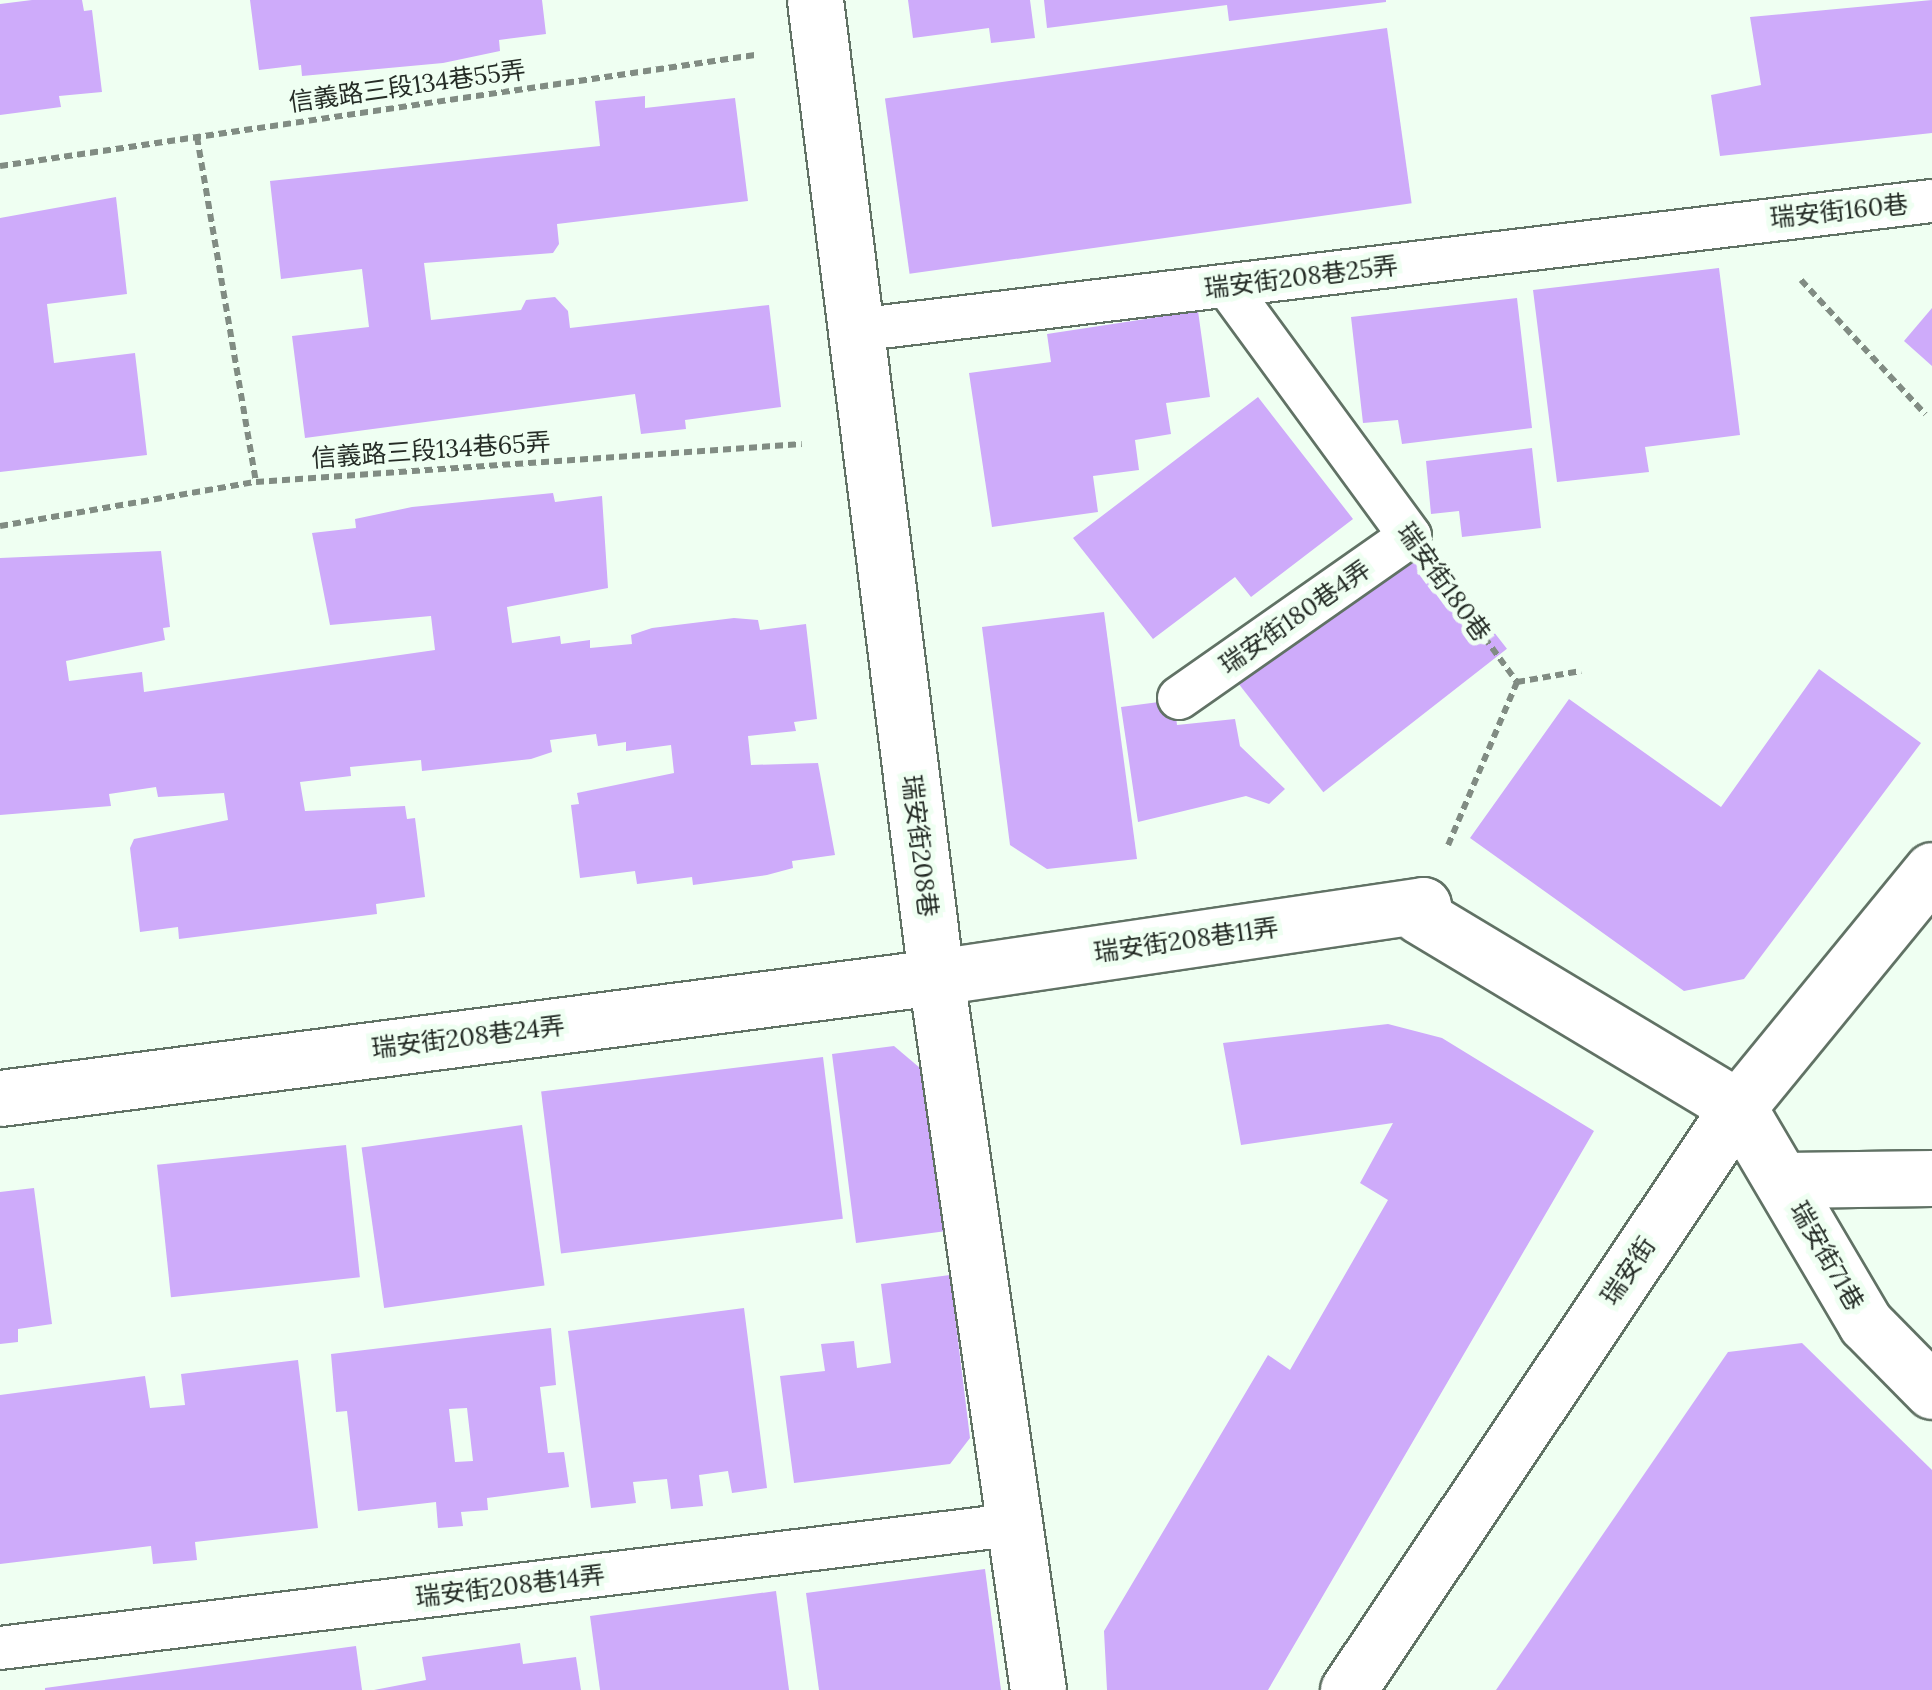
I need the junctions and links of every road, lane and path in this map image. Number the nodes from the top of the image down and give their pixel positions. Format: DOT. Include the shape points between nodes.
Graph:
graph roads {
  1 [pos="818,23"];
  2 [pos="197,137"];
  3 [pos="0,166"];
  4 [pos="1932,201"];
  5 [pos="1746,220"];
  6 [pos="1228,287"];
  7 [pos="856,330"];
  8 [pos="1925,414"];
  9 [pos="868,439"];
  10 [pos="256,482"];
  11 [pos="0,526"];
  12 [pos="1410,536"];
  13 [pos="1581,671"];
  14 [pos="1517,682"];
  15 [pos="1179,698"];
  16 [pos="1932,870"];
  17 [pos="1422,911"];
  18 [pos="936,977"];
  19 [pos="0,1098"];
  20 [pos="1738,1108"];
  21 [pos="1932,1178"];
  22 [pos="1784,1180"];
  23 [pos="1932,1390"];
  24 [pos="1019,1524"];
  25 [pos="0,1648"];
  26 [pos="1038,1690"];
  27 [pos="1348,1690"];
  1 -- 2 [label="path, 信義路三段134巷55弄"];
  1 -- 7 [label="street, 瑞安街208巷"];
  2 -- 3 [label="path, 信義路三段134巷55弄"];
  2 -- 10 [label="path"];
  4 -- 5 [label="lane, 瑞安街160巷"];
  5 -- 6 [label="lane, 瑞安街208巷25弄"];
  5 -- 8 [label="path"];
  6 -- 7 [label="lane, 瑞安街208巷25弄"];
  6 -- 12 [label="lane, 瑞安街180巷"];
  7 -- 9 [label="street, 瑞安街208巷"];
  9 -- 10 [label="path, 信義路三段134巷65弄"];
  9 -- 18 [label="street, 瑞安街208巷"];
  10 -- 11 [label="path, 信義路三段134巷65弄"];
  12 -- 14 [label="path, 瑞安街180巷"];
  12 -- 15 [label="lane, 瑞安街180巷4弄"];
  13 -- 14 [label="path"];
  14 -- 17 [label="path"];
  16 -- 20 [label="street, 瑞安街"];
  17 -- 18 [label="street, 瑞安街208巷11弄"];
  17 -- 20 [label="street"];
  18 -- 19 [label="street, 瑞安街208巷24弄"];
  18 -- 24 [label="street, 瑞安街208巷"];
  20 -- 22 [label="street, 瑞安街71巷"];
  20 -- 27 [label="street, 瑞安街"];
  21 -- 22 [label="street"];
  22 -- 23 [label="street, 瑞安街71巷" via="1866,1324"];
  24 -- 25 [label="lane, 瑞安街208巷14弄"];
  24 -- 26 [label="street, 瑞安街208巷"];
}
